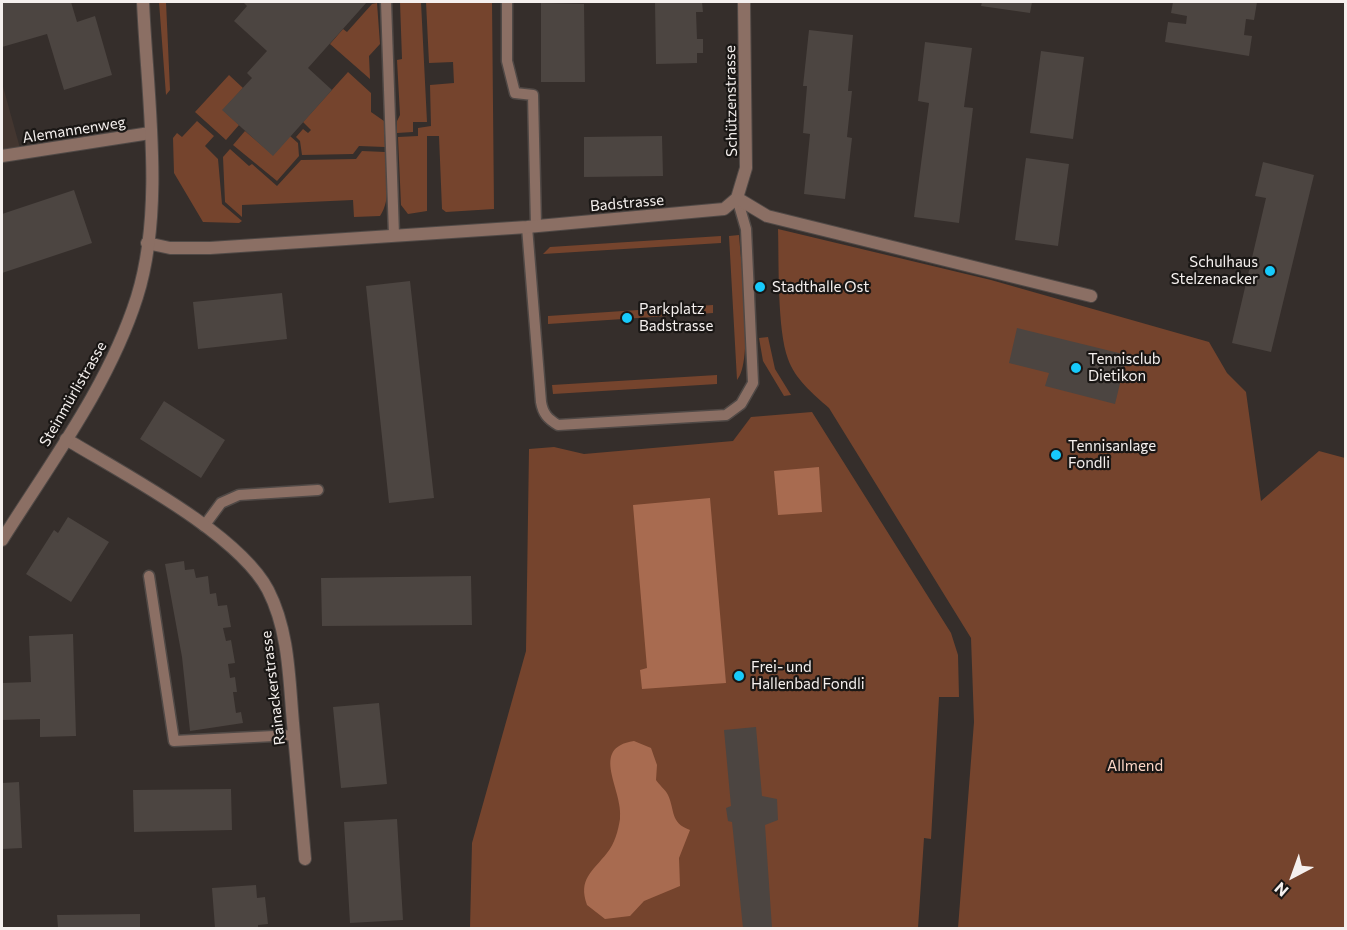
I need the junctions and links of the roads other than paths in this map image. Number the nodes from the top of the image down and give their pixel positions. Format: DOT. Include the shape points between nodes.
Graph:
graph roads {
  1 [pos="143,2"];
  2 [pos="386,2"];
  3 [pos="507,2"];
  4 [pos="744,2"];
  5 [pos="150,133"];
  6 [pos="2,156"];
  7 [pos="737,198"];
  8 [pos="532,227"];
  9 [pos="394,235"];
  10 [pos="147,243"];
  11 [pos="1091,296"];
  12 [pos="66,439"];
  13 [pos="318,490"];
  14 [pos="204,526"];
  15 [pos="2,540"];
  16 [pos="149,576"];
  17 [pos="294,735"];
  18 [pos="305,859"];
  1 -- 5 [label="street, Steinmürlistrasse"];
  2 -- 9 [label="lane"];
  3 -- 8 [label="lane" via="507,61 515,93 533,95"];
  4 -- 7 [label="street, Schützenstrasse" via="746,168"];
  5 -- 6 [label="street, Alemannenweg"];
  5 -- 10 [label="street, Steinmürlistrasse" via="152,198"];
  7 -- 8 [label="street, Badstrasse" via="718,211"];
  7 -- 8 [label="lane" via="746,230 753,383 741,404 726,415 558,425 548,419 541,402"];
  7 -- 11 [label="street" via="767,216"];
  8 -- 9 [label="street, Badstrasse"];
  9 -- 10 [label="street, Badstrasse" via="192,249"];
  10 -- 12 [label="street, Steinmürlistrasse" via="138,295 121,340"];
  12 -- 14 [label="street, Rainackerstrasse"];
  12 -- 15 [label="street, Steinmürlistrasse"];
  13 -- 14 [label="lane" via="239,495 221,503"];
  14 -- 17 [label="street, Rainackerstrasse" via="242,557 267,588 282,625"];
  16 -- 17 [label="lane" via="174,741"];
  17 -- 18 [label="street, Rainackerstrasse"];
}
